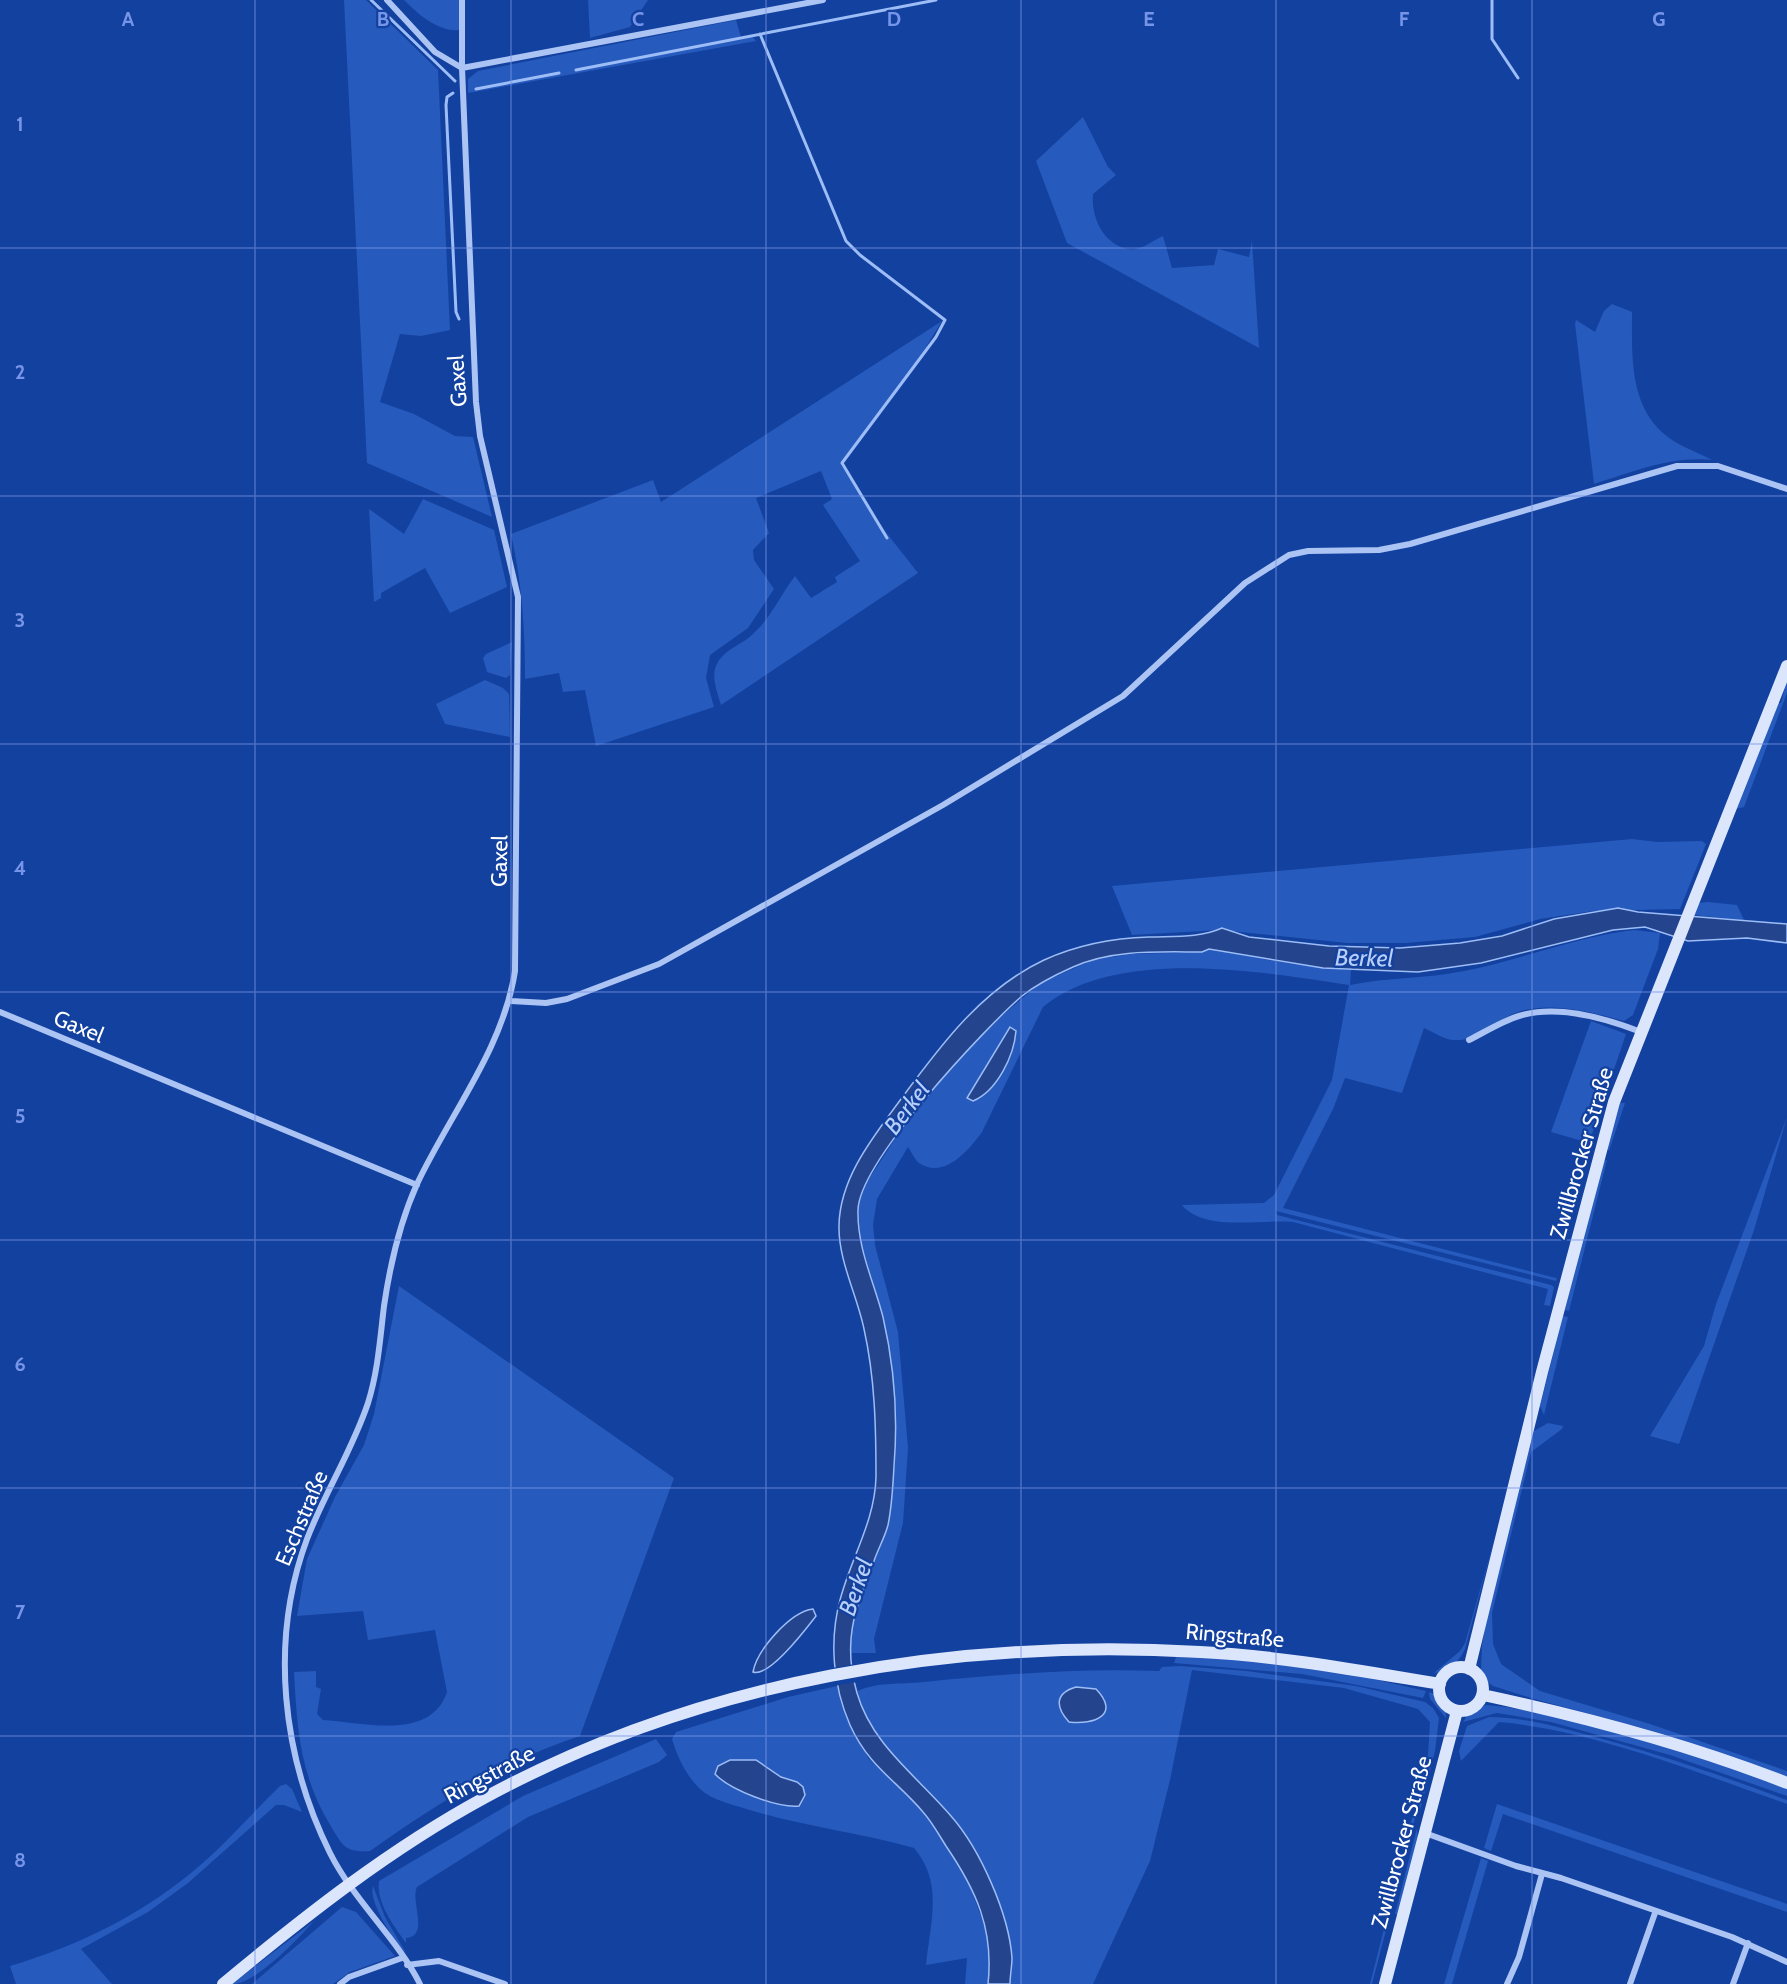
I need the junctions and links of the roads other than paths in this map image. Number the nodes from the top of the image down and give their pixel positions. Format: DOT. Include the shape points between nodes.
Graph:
graph roads {
  1 [pos="387,0"];
  2 [pos="462,0"];
  3 [pos="823,0"];
  4 [pos="462,68"];
  5 [pos="1787,489"];
  6 [pos="1787,666"];
  7 [pos="511,1001"];
  8 [pos="0,1012"];
  9 [pos="1642,1032"];
  10 [pos="1469,1040"];
  11 [pos="417,1185"];
  12 [pos="1469,1669"];
  13 [pos="1440,1684"];
  14 [pos="1483,1695"];
  15 [pos="1457,1711"];
  16 [pos="1787,1783"];
  17 [pos="1425,1833"];
  18 [pos="1542,1874"];
  19 [pos="348,1884"];
  20 [pos="1655,1913"];
  21 [pos="1748,1943"];
  22 [pos="402,1958"];
  23 [pos="1787,1962"];
  24 [pos="407,1965"];
  25 [pos="223,1984"];
  26 [pos="340,1984"];
  27 [pos="420,1984"];
  28 [pos="505,1984"];
  29 [pos="1385,1984"];
  30 [pos="1507,1984"];
  31 [pos="1630,1984"];
  32 [pos="1733,1984"];
  1 -- 4 [label="street" via="435,52"];
  2 -- 4 [label="street, Gaxel"];
  3 -- 4 [label="street"];
  4 -- 7 [label="street, Gaxel" via="476,402 480,436 518,597 517,936"];
  5 -- 7 [label="street" via="1718,466 1677,466 1410,544 1380,550 1289,555 1245,583 1123,696 943,805 659,964 567,999 546,1003"];
  6 -- 9 [label="main road, Zwillbrocker Straße"];
  7 -- 11 [label="street, Gaxel"];
  8 -- 11 [label="street, Gaxel"];
  9 -- 10 [label="street" via="1590,1017 1550,1011 1514,1017"];
  9 -- 12 [label="main road, Zwillbrocker Straße" via="1601,1145"];
  11 -- 19 [label="street, Eschstraße" via="390,1270 373,1385 353,1443 308,1537 295,1576 285,1639 290,1734 298,1771 310,1809"];
  12 -- 13 [label="main road" via="1451,1670"];
  12 -- 14 [label="main road" via="1479,1677"];
  13 -- 15 [label="main road" via="1441,1698"];
  13 -- 19 [label="main road, Ringstraße" via="1311,1663 1155,1650 1064,1650 983,1654 782,1685 678,1715 575,1753 482,1799"];
  14 -- 15 [label="main road" via="1476,1706"];
  14 -- 16 [label="main road" via="1570,1714 1675,1744"];
  15 -- 17 [label="main road, Zwillbrocker Straße"];
  17 -- 18 [label="street"];
  17 -- 29 [label="main road, Zwillbrocker Straße"];
  18 -- 20 [label="street"];
  18 -- 30 [label="street"];
  19 -- 22 [label="street, Eschstraße"];
  19 -- 25 [label="main road, Ringstraße"];
  20 -- 21 [label="street"];
  20 -- 31 [label="street"];
  21 -- 23 [label="street"];
  21 -- 32 [label="street"];
  22 -- 24 [label="street, Eschstraße"];
  22 -- 26 [label="street"];
  24 -- 27 [label="street, Eschstraße"];
  24 -- 28 [label="street" via="439,1961"];
}
